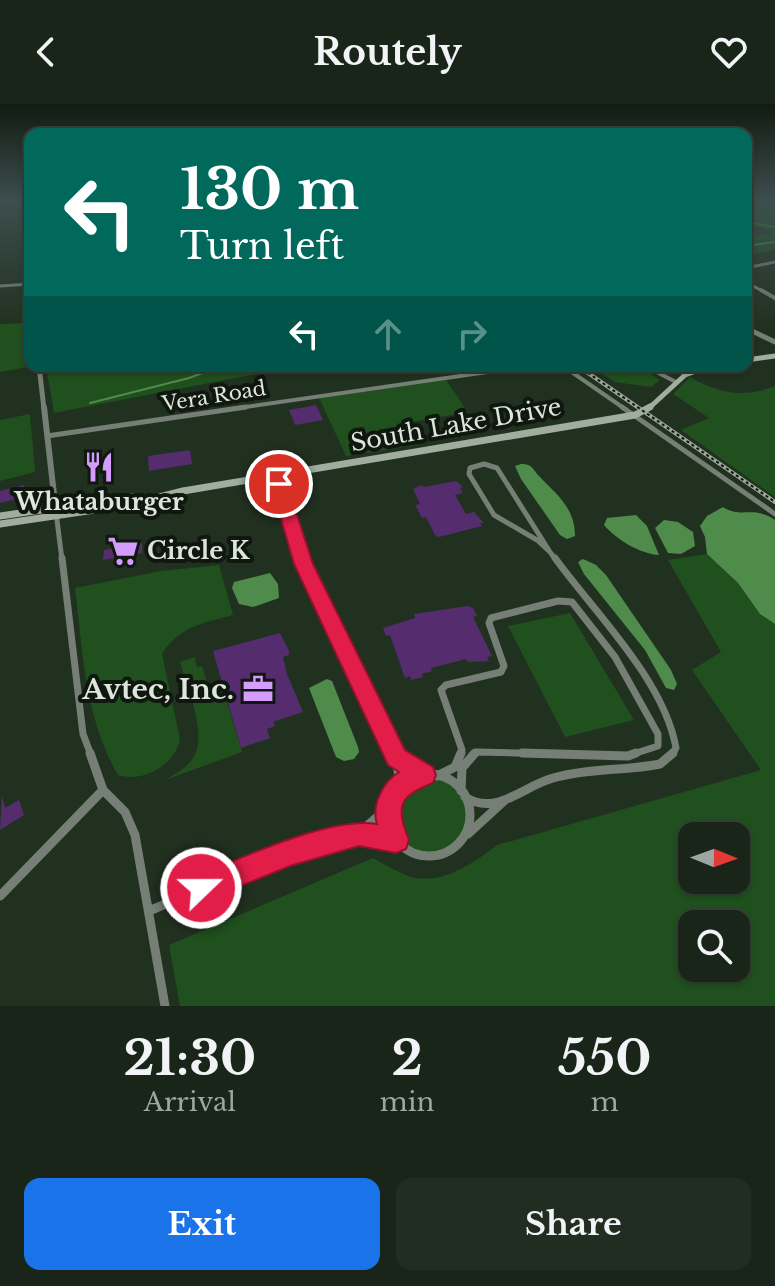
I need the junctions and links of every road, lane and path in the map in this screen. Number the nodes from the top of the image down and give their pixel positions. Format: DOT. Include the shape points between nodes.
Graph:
graph roads {
  1 [pos="775,262"];
  2 [pos="752,267"];
  3 [pos="24,284"];
  4 [pos="752,285"];
  5 [pos="0,286"];
  6 [pos="775,298"];
  7 [pos="752,331"];
  8 [pos="775,342"];
  9 [pos="775,356"];
  10 [pos="752,359"];
  11 [pos="40,372"];
  12 [pos="488,372"];
  13 [pos="572,372"];
  14 [pos="657,372"];
  15 [pos="689,372"];
  16 [pos="674,381"];
  17 [pos="635,415"];
  18 [pos="47,436"];
  19 [pos="276,475"];
  20 [pos="56,512"];
  21 [pos="775,514"];
  22 [pos="0,516"];
  23 [pos="0,524"];
  24 [pos="550,552"];
  25 [pos="397,757"];
  26 [pos="424,775"];
  27 [pos="437,776"];
  28 [pos="396,789"];
  29 [pos="103,790"];
  30 [pos="463,794"];
  31 [pos="506,800"];
  32 [pos="388,807"];
  33 [pos="359,833"];
  34 [pos="466,837"];
  35 [pos="396,840"];
  36 [pos="0,896"];
  37 [pos="149,911"];
  38 [pos="165,1006"];
  1 -- 2 [label="street"];
  3 -- 5 [label="street"];
  4 -- 6 [label="street"];
  7 -- 8 [label="street"];
  9 -- 10 [label="main road"];
  11 -- 18 [label="street"];
  12 -- 18 [label="street, Vera Road"];
  13 -- 17 [label="street"];
  14 -- 16 [label="street"];
  15 -- 16 [label="main road, South Lake Drive"];
  16 -- 17 [label="main road, South Lake Drive" via="658,404"];
  17 -- 19 [label="main road, South Lake Drive"];
  17 -- 21 [label="street"];
  18 -- 20 [label="street"];
  19 -- 20 [label="main road, South Lake Drive" via="128,505"];
  19 -- 25 [label="street" via="303,564"];
  20 -- 22 [label="main road, South Lake Drive"];
  20 -- 23 [label="main road, South Lake Drive"];
  20 -- 29 [label="street" via="83,734"];
  24 -- 24 [label="street" via="497,468 470,468 494,515"];
  24 -- 31 [label="street" via="633,660 673,730 676,748 660,764 557,777"];
  25 -- 26 [label="street"];
  25 -- 28 [label="street"];
  26 -- 27 [label="street"];
  26 -- 28 [label="street"];
  27 -- 30 [label="street"];
  27 -- 30 [label="street" via="455,767 462,750 441,690 501,672 504,666 491,618 572,602 615,657 658,734 658,746 628,756 477,752 461,769"];
  28 -- 32 [label="street"];
  29 -- 36 [label="street"];
  29 -- 37 [label="street" via="131,823"];
  30 -- 31 [label="street" via="486,806"];
  30 -- 34 [label="street" via="471,824"];
  31 -- 34 [label="street"];
  32 -- 33 [label="street"];
  32 -- 35 [label="street"];
  33 -- 35 [label="street"];
  33 -- 37 [label="street" via="290,853"];
  34 -- 35 [label="street" via="433,856 419,855"];
  37 -- 38 [label="street"];
}
